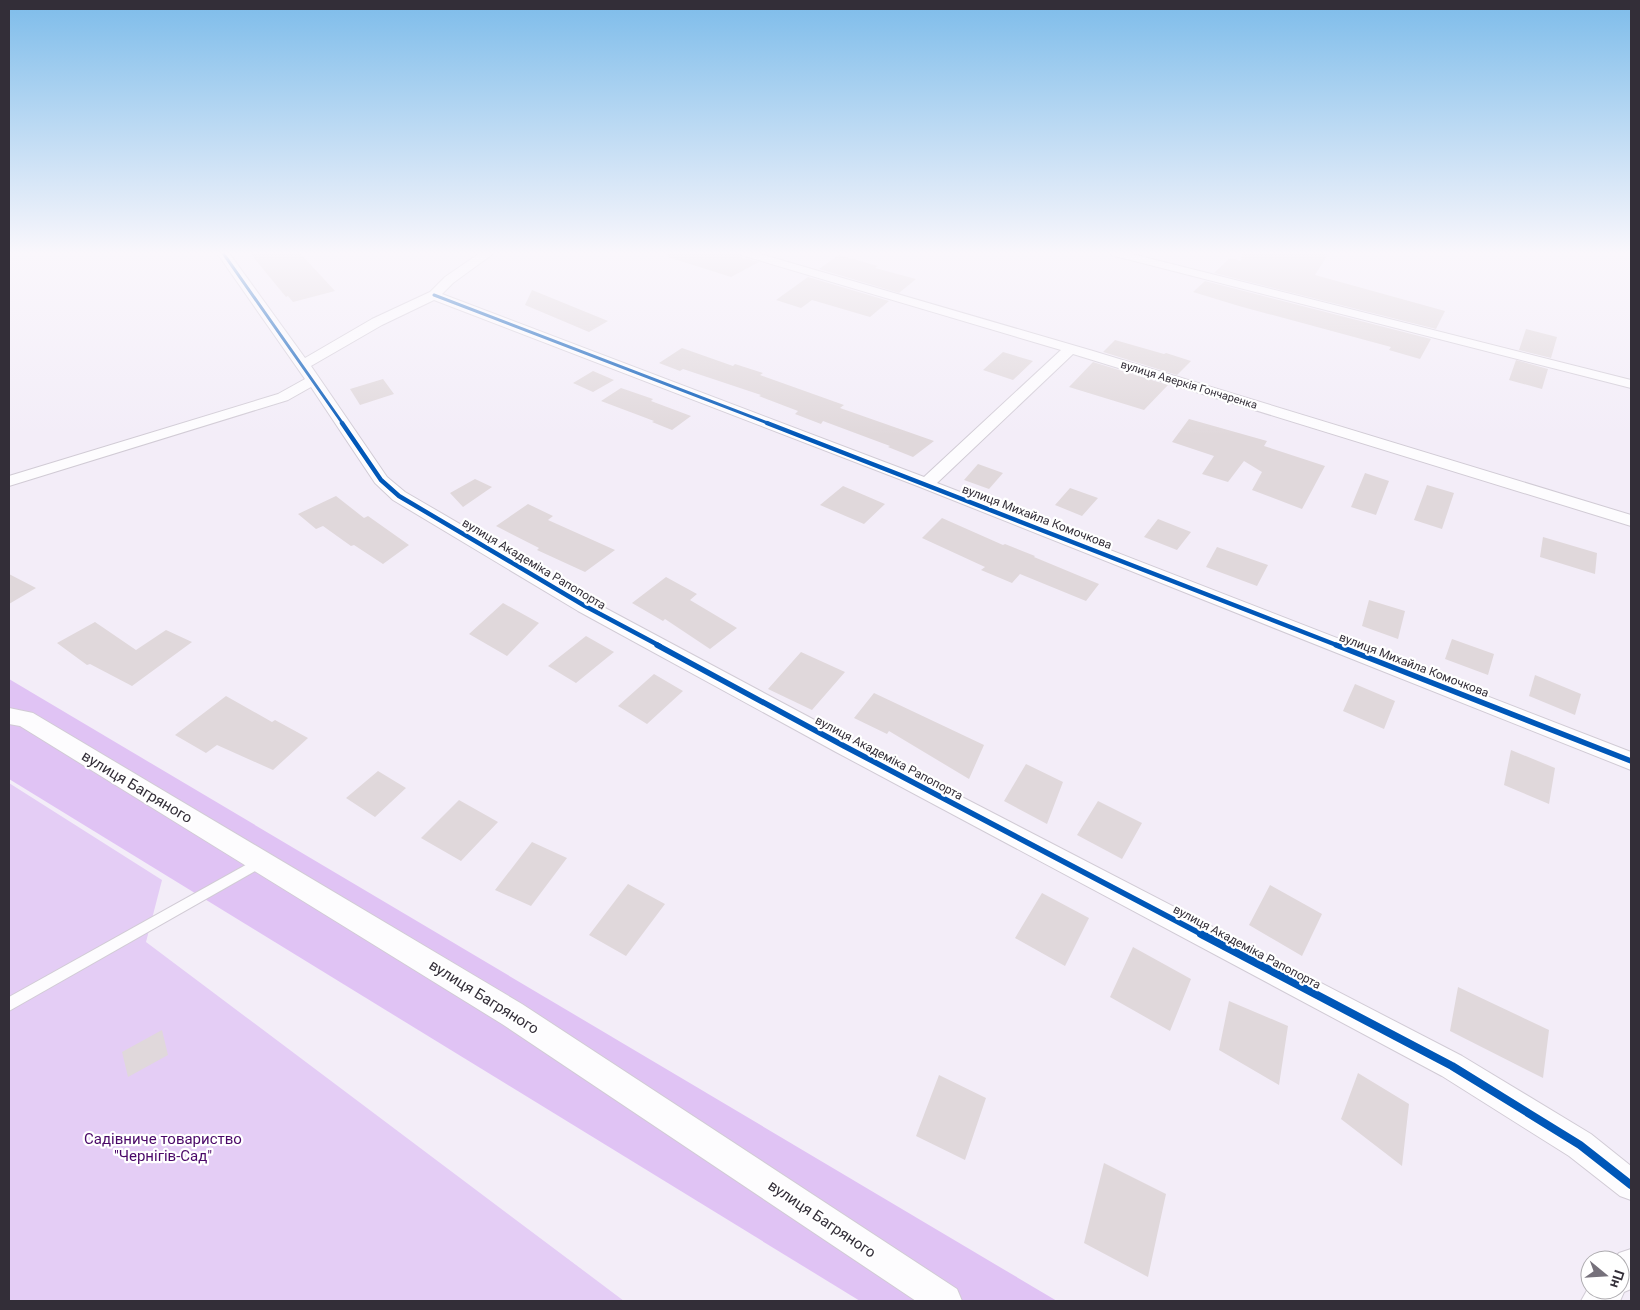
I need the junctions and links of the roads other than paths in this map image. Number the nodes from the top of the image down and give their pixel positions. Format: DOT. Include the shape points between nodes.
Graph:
graph roads {
  1 [pos="267,314"];
  2 [pos="394,314"];
  3 [pos="484,314"];
  4 [pos="952,314"];
  5 [pos="1356,314"];
  6 [pos="1070,349"];
  7 [pos="309,372"];
  8 [pos="1631,384"];
  9 [pos="9,481"];
  10 [pos="926,484"];
  11 [pos="1631,521"];
  12 [pos="9,716"];
  13 [pos="1631,761"];
  14 [pos="261,862"];
  15 [pos="9,1004"];
  16 [pos="1631,1185"];
  17 [pos="945,1301"];
  1 -- 7 [label="street, вулиця Академіка Рапопорта"];
  2 -- 7 [label="street" via="377,322"];
  3 -- 10 [label="street, вулиця Михайла Комочкова"];
  4 -- 6 [label="street, вулиця Аверкія Гончаренка"];
  5 -- 8 [label="street"];
  6 -- 10 [label="street"];
  6 -- 11 [label="street, вулиця Аверкія Гончаренка"];
  7 -- 9 [label="street" via="283,397"];
  7 -- 16 [label="street, вулиця Академіка Рапопорта" via="381,480 408,501 611,620 1452,1066 1580,1145"];
  10 -- 13 [label="street, вулиця Михайла Комочкова"];
  12 -- 14 [label="street, вулиця Багряного" via="25,719"];
  14 -- 15 [label="lane"];
  14 -- 17 [label="street, вулиця Багряного" via="512,1014"];
}
